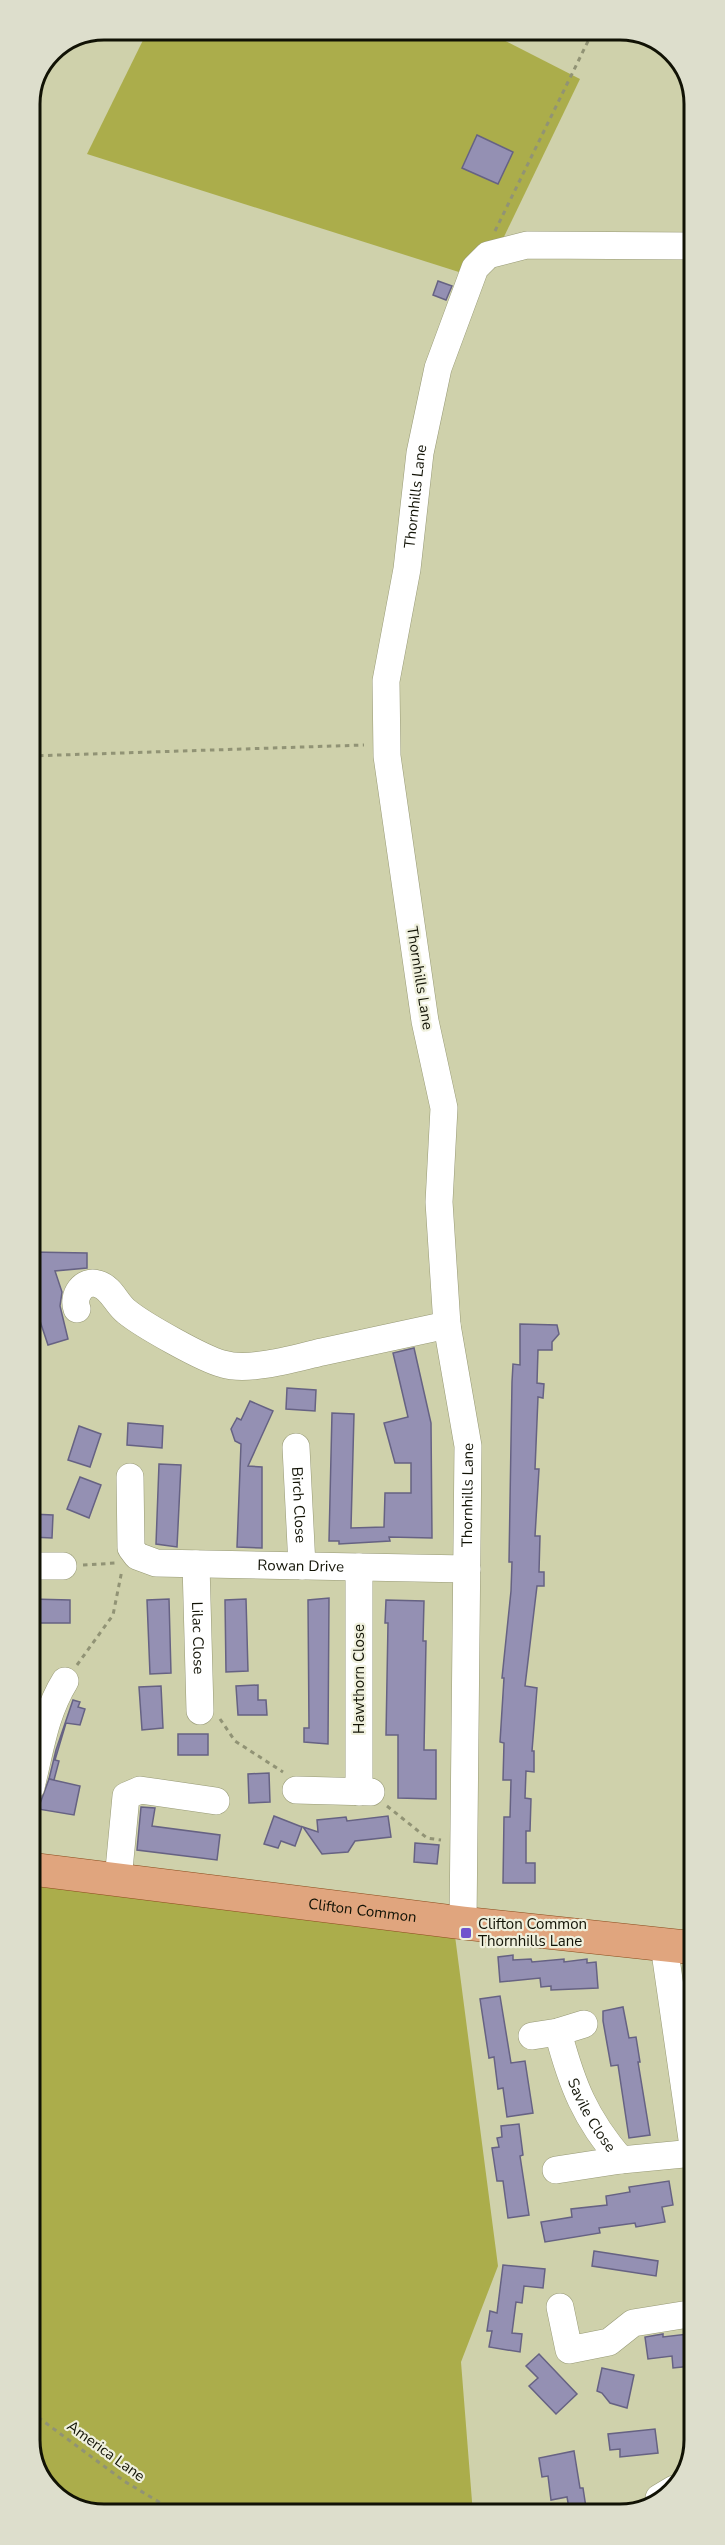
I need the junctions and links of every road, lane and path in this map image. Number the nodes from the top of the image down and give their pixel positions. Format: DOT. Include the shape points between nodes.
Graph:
graph roads {
  1 [pos="588,41"];
  2 [pos="684,246"];
  3 [pos="488,255"];
  4 [pos="40,756"];
  5 [pos="387,756"];
  6 [pos="77,1309"];
  7 [pos="447,1325"];
  8 [pos="296,1446"];
  9 [pos="130,1477"];
  10 [pos="196,1564"];
  11 [pos="40,1566"];
  12 [pos="63,1566"];
  13 [pos="302,1566"];
  14 [pos="359,1567"];
  15 [pos="467,1569"];
  16 [pos="65,1681"];
  17 [pos="200,1712"];
  18 [pos="40,1749"];
  19 [pos="296,1790"];
  20 [pos="365,1792"];
  21 [pos="216,1801"];
  22 [pos="464,1842"];
  23 [pos="40,1870"];
  24 [pos="118,1880"];
  25 [pos="463,1923"];
  26 [pos="679,1947"];
  27 [pos="684,2017"];
  28 [pos="584,2024"];
  29 [pos="684,2157"];
  30 [pos="621,2160"];
  31 [pos="556,2170"];
  32 [pos="560,2307"];
  33 [pos="684,2315"];
  34 [pos="40,2418"];
  35 [pos="162,2504"];
  1 -- 3 [label="path" via="496,227"];
  2 -- 3 [label="street" via="527,245"];
  3 -- 5 [label="street, Thornhills Lane" via="475,268 438,368 420,453 407,569 386,681"];
  4 -- 5 [label="path" via="368,745"];
  5 -- 7 [label="street, Thornhills Lane" via="425,1021 444,1108 439,1202"];
  6 -- 7 [label="street" via="81,1287 97,1283 126,1312 225,1365 266,1364"];
  7 -- 15 [label="street, Thornhills Lane" via="468,1446"];
  8 -- 13 [label="street, Birch Close"];
  9 -- 10 [label="street, Rowan Drive" via="131,1548 136,1556 156,1563"];
  10 -- 13 [label="street, Rowan Drive"];
  10 -- 17 [label="street, Lilac Close"];
  11 -- 12 [label="street"];
  12 -- 16 [label="path" via="124,1563 113,1615"];
  13 -- 14 [label="street, Rowan Drive"];
  14 -- 15 [label="street, Rowan Drive"];
  14 -- 20 [label="street, Hawthorn Close"];
  15 -- 22 [label="street, Thornhills Lane"];
  16 -- 18 [label="street" via="55,1696"];
  17 -- 19 [label="path" via="217,1714 235,1741 292,1778"];
  19 -- 20 [label="street"];
  20 -- 22 [label="path" via="427,1838"];
  21 -- 24 [label="street" via="140,1790 126,1796"];
  22 -- 25 [label="street, Thornhills Lane"];
  23 -- 24 [label="main road, Clifton Common"];
  24 -- 25 [label="main road, Clifton Common"];
  25 -- 26 [label="main road, Clifton Common"];
  26 -- 27 [label="street"];
  28 -- 30 [label="street, Savile Close" via="545,2034 598,2133"];
  29 -- 30 [label="street, Savile Close"];
  30 -- 31 [label="street"];
  32 -- 33 [label="street" via="569,2350 609,2342 633,2323"];
  34 -- 35 [label="path, America Lane" via="124,2481"];
}
